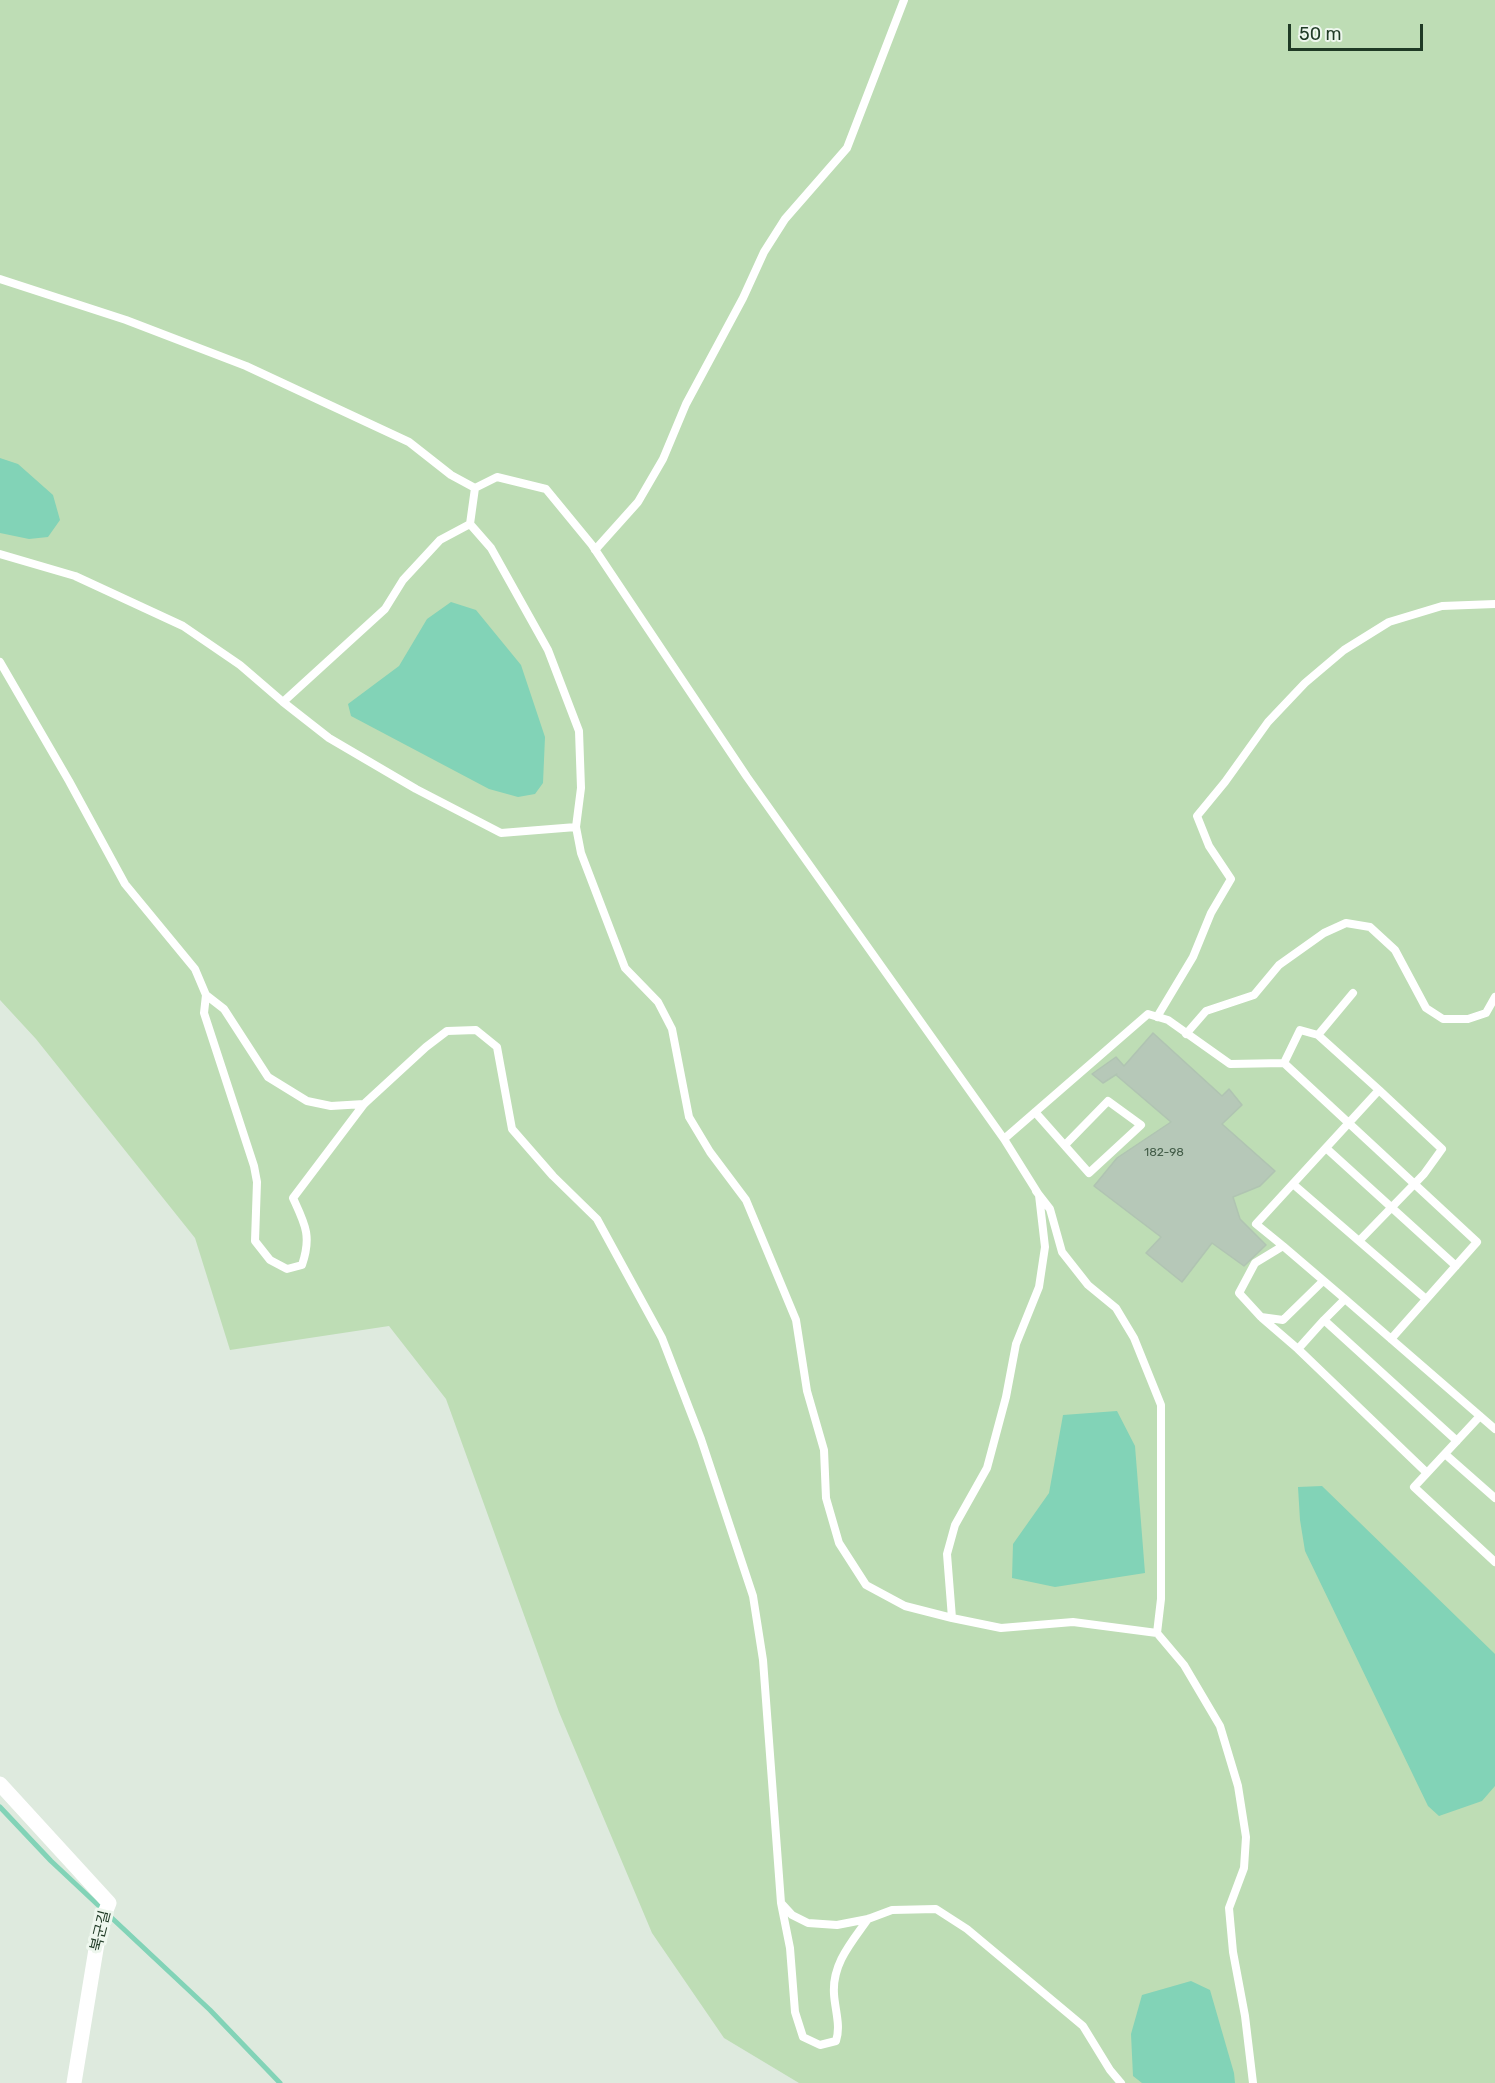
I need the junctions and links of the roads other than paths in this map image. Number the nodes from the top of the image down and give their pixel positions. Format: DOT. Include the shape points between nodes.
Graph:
graph roads {
  1 [pos="904,0"];
  2 [pos="0,279"];
  3 [pos="475,488"];
  4 [pos="470,524"];
  5 [pos="595,550"];
  6 [pos="0,554"];
  7 [pos="1495,604"];
  8 [pos="0,662"];
  9 [pos="283,702"];
  10 [pos="576,827"];
  11 [pos="1353,993"];
  12 [pos="206,995"];
  13 [pos="1495,997"];
  14 [pos="1157,1017"];
  15 [pos="1186,1034"];
  16 [pos="1318,1035"];
  17 [pos="1284,1063"];
  18 [pos="1379,1089"];
  19 [pos="364,1104"];
  20 [pos="1035,1112"];
  21 [pos="1349,1123"];
  22 [pos="1004,1139"];
  23 [pos="1065,1145"];
  24 [pos="1326,1148"];
  25 [pos="1293,1184"];
  26 [pos="1414,1184"];
  27 [pos="1036,1191"];
  28 [pos="1392,1208"];
  29 [pos="1359,1242"];
  30 [pos="1283,1246"];
  31 [pos="1456,1266"];
  32 [pos="1323,1281"];
  33 [pos="1345,1299"];
  34 [pos="1426,1299"];
  35 [pos="1261,1317"];
  36 [pos="1324,1320"];
  37 [pos="1391,1338"];
  38 [pos="1298,1349"];
  39 [pos="1480,1416"];
  40 [pos="1495,1429"];
  41 [pos="1457,1441"];
  42 [pos="1445,1454"];
  43 [pos="1427,1473"];
  44 [pos="1495,1498"];
  45 [pos="1495,1562"];
  46 [pos="952,1618"];
  47 [pos="1157,1634"];
  48 [pos="0,1784"];
  49 [pos="782,1904"];
  50 [pos="868,1919"];
  51 [pos="74,2083"];
  52 [pos="1121,2083"];
  53 [pos="1253,2083"];
  1 -- 5 [label="lane" via="847,148 785,219 764,252 686,404 663,459 638,502"];
  2 -- 3 [label="lane" via="126,320 246,366 409,442 451,475"];
  3 -- 4 [label="lane"];
  3 -- 5 [label="lane" via="497,477 546,489"];
  4 -- 9 [label="lane" via="440,540 403,580 386,609"];
  4 -- 10 [label="lane" via="491,548 548,650 579,731 581,788"];
  5 -- 22 [label="lane" via="747,777"];
  6 -- 9 [label="lane" via="75,576 183,626 240,665"];
  7 -- 14 [label="lane" via="1442,606 1389,622 1344,650 1268,722 1197,816 1209,846 1231,879 1211,913 1193,957"];
  8 -- 12 [label="lane" via="125,884 195,969"];
  9 -- 10 [label="lane" via="329,738 501,833"];
  10 -- 46 [label="lane" via="581,853 625,968 658,1002 672,1029 689,1118 746,1200 796,1320 807,1391 824,1450 826,1498 839,1543 866,1585 905,1606"];
  11 -- 16 [label="lane"];
  12 -- 19 [label="lane" via="224,1009 268,1077 307,1101 331,1106"];
  12 -- 19 [label="lane" via="204,1013 257,1182 255,1241 270,1260 287,1269 302,1265 307,1250 307,1227 293,1198"];
  13 -- 15 [label="lane" via="1486,1013 1468,1019 1443,1019 1426,1008 1395,950 1370,927 1346,923 1324,933 1280,965 1254,995 1206,1011"];
  14 -- 15 [label="lane"];
  14 -- 20 [label="lane" via="1148,1014"];
  15 -- 17 [label="lane" via="1230,1064"];
  16 -- 17 [label="lane" via="1300,1030"];
  16 -- 18 [label="lane"];
  17 -- 21 [label="lane"];
  18 -- 21 [label="lane"];
  18 -- 26 [label="lane" via="1442,1149"];
  19 -- 49 [label="lane" via="447,1031 476,1030 497,1047 512,1130 597,1219 662,1338 701,1439 753,1596 763,1660"];
  20 -- 22 [label="lane"];
  20 -- 23 [label="lane"];
  21 -- 24 [label="lane"];
  21 -- 26 [label="lane"];
  22 -- 27 [label="lane"];
  23 -- 23 [label="lane" via="1089,1173 1141,1125 1108,1101"];
  24 -- 25 [label="lane"];
  24 -- 28 [label="lane"];
  25 -- 29 [label="lane"];
  25 -- 30 [label="lane" via="1257,1224"];
  26 -- 28 [label="lane"];
  26 -- 31 [label="lane" via="1477,1242"];
  27 -- 46 [label="lane" via="1045,1247 1039,1287 1016,1344 987,1468 955,1525 947,1554"];
  27 -- 47 [label="lane" via="1050,1209 1062,1252 1088,1285 1116,1308 1134,1338 1161,1405 1161,1599"];
  28 -- 29 [label="lane"];
  28 -- 31 [label="lane"];
  29 -- 34 [label="lane"];
  30 -- 32 [label="lane"];
  30 -- 35 [label="lane" via="1255,1263 1239,1293"];
  31 -- 34 [label="lane"];
  32 -- 33 [label="lane"];
  32 -- 35 [label="lane" via="1283,1320"];
  33 -- 36 [label="lane"];
  33 -- 37 [label="lane"];
  34 -- 37 [label="lane"];
  35 -- 38 [label="lane"];
  36 -- 38 [label="lane"];
  36 -- 41 [label="lane"];
  37 -- 39 [label="lane"];
  38 -- 43 [label="lane"];
  39 -- 40 [label="lane"];
  39 -- 41 [label="lane"];
  41 -- 42 [label="lane"];
  42 -- 43 [label="lane"];
  42 -- 44 [label="lane"];
  43 -- 45 [label="lane" via="1414,1488"];
  46 -- 47 [label="lane" via="1001,1628 1073,1622"];
  47 -- 53 [label="lane" via="1184,1665 1220,1726 1238,1786 1246,1837 1244,1868 1229,1908"];
  48 -- 51 [label="street, 북군길" via="109,1903 100,1925"];
  49 -- 50 [label="lane" via="808,1923 837,1925"];
  49 -- 50 [label="lane" via="795,2012 803,2037 820,2045 836,2041 837,1964"];
  50 -- 52 [label="lane" via="892,1910 936,1910 944,1914 1083,2026"];
}
